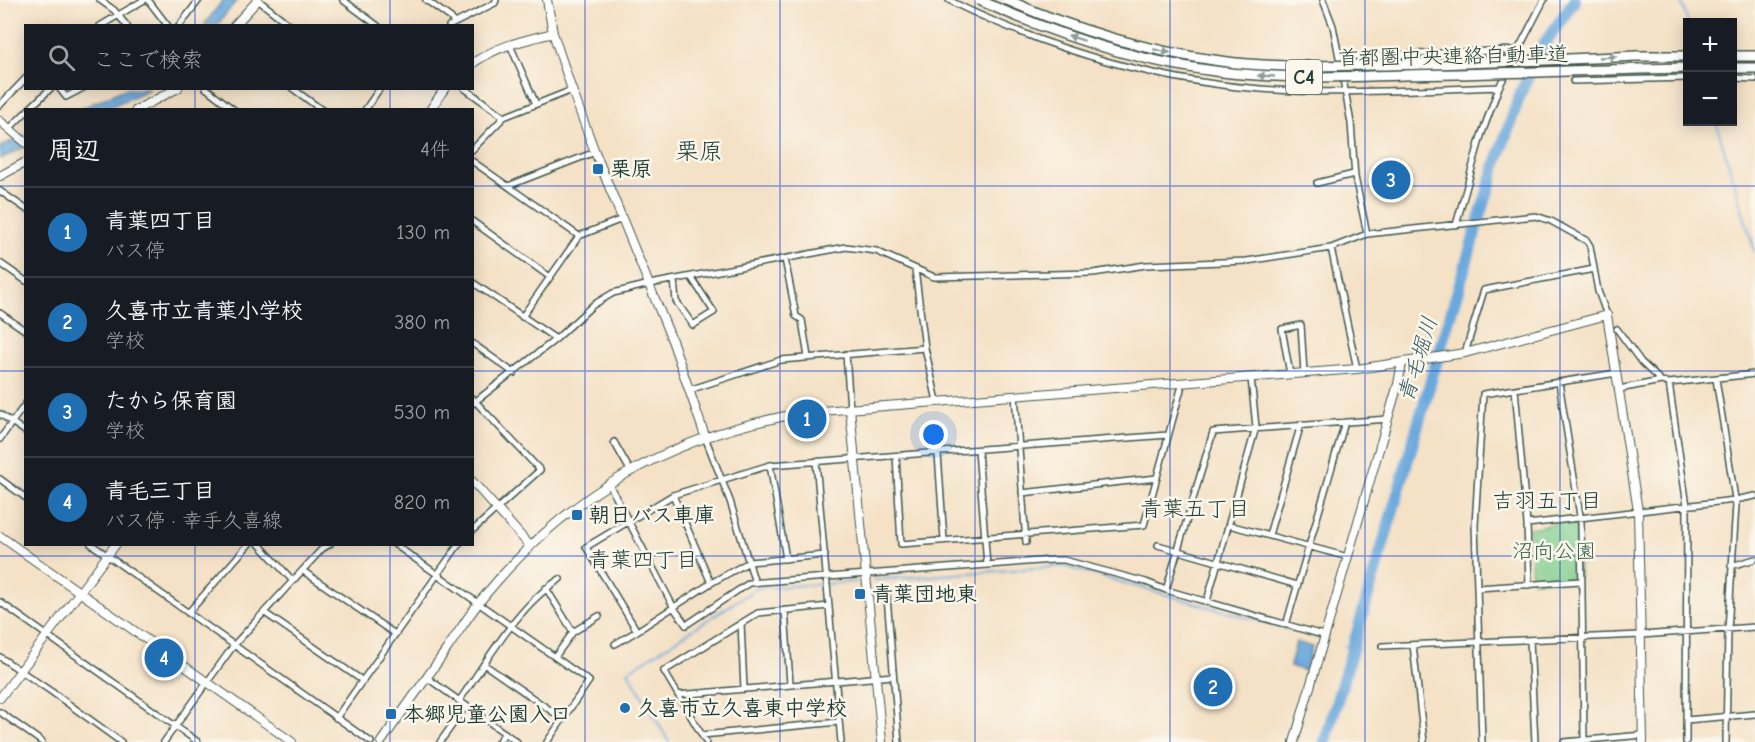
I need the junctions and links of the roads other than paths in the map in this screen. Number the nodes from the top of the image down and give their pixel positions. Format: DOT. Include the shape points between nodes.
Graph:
graph roads {
  1 [pos="100,0"];
  2 [pos="146,0"];
  3 [pos="199,0"];
  4 [pos="258,0"];
  5 [pos="343,0"];
  6 [pos="426,0"];
  7 [pos="496,0"];
  8 [pos="547,0"];
  9 [pos="950,0"];
  10 [pos="979,0"];
  11 [pos="1007,0"];
  12 [pos="1323,0"];
  13 [pos="1544,0"];
  14 [pos="118,15"];
  15 [pos="103,24"];
  16 [pos="126,24"];
  17 [pos="166,24"];
  18 [pos="181,24"];
  19 [pos="236,24"];
  20 [pos="288,24"];
  21 [pos="375,24"];
  22 [pos="451,24"];
  23 [pos="553,33"];
  24 [pos="510,45"];
  25 [pos="1518,50"];
  26 [pos="1683,56"];
  27 [pos="1737,56"];
  28 [pos="1755,56"];
  29 [pos="1339,57"];
  30 [pos="474,63"];
  31 [pos="1683,68"];
  32 [pos="1737,68"];
  33 [pos="1755,68"];
  34 [pos="1683,78"];
  35 [pos="1737,78"];
  36 [pos="1755,79"];
  37 [pos="24,80"];
  38 [pos="1574,81"];
  39 [pos="1499,87"];
  40 [pos="49,90"];
  41 [pos="61,90"];
  42 [pos="79,90"];
  43 [pos="174,90"];
  44 [pos="209,90"];
  45 [pos="295,90"];
  46 [pos="377,90"];
  47 [pos="444,90"];
  48 [pos="467,90"];
  49 [pos="572,90"];
  50 [pos="1345,91"];
  51 [pos="536,104"];
  52 [pos="0,105"];
  53 [pos="30,108"];
  54 [pos="143,108"];
  55 [pos="231,108"];
  56 [pos="319,108"];
  57 [pos="366,108"];
  58 [pos="431,108"];
  59 [pos="24,116"];
  60 [pos="504,117"];
  61 [pos="0,121"];
  62 [pos="13,132"];
  63 [pos="24,141"];
  64 [pos="474,148"];
  65 [pos="595,152"];
  66 [pos="474,162"];
  67 [pos="24,163"];
  68 [pos="1354,174"];
  69 [pos="0,176"];
  70 [pos="1317,183"];
  71 [pos="508,186"];
  72 [pos="0,191"];
  73 [pos="24,208"];
  74 [pos="622,219"];
  75 [pos="474,222"];
  76 [pos="1457,225"];
  77 [pos="1367,234"];
  78 [pos="579,236"];
  79 [pos="1331,248"];
  80 [pos="785,259"];
  81 [pos="1,264"];
  82 [pos="915,269"];
  83 [pos="1594,269"];
  84 [pos="691,276"];
  85 [pos="550,277"];
  86 [pos="24,280"];
  87 [pos="674,280"];
  88 [pos="474,283"];
  89 [pos="650,284"];
  90 [pos="0,314"];
  91 [pos="1607,315"];
  92 [pos="522,317"];
  93 [pos="1617,329"];
  94 [pos="24,331"];
  95 [pos="556,339"];
  96 [pos="474,344"];
  97 [pos="925,348"];
  98 [pos="846,354"];
  99 [pos="1463,354"];
  100 [pos="808,357"];
  101 [pos="1402,363"];
  102 [pos="1357,369"];
  103 [pos="514,373"];
  104 [pos="1304,373"];
  105 [pos="1617,373"];
  106 [pos="1290,374"];
  107 [pos="1755,374"];
  108 [pos="1251,378"];
  109 [pos="1716,378"];
  110 [pos="1661,381"];
  111 [pos="1559,382"];
  112 [pos="1669,382"];
  113 [pos="1181,389"];
  114 [pos="1515,389"];
  115 [pos="1619,389"];
  116 [pos="689,390"];
  117 [pos="1015,395"];
  118 [pos="474,401"];
  119 [pos="937,401"];
  120 [pos="24,406"];
  121 [pos="850,409"];
  122 [pos="0,414"];
  123 [pos="1388,419"];
  124 [pos="12,422"];
  125 [pos="1346,422"];
  126 [pos="1300,424"];
  127 [pos="1256,427"];
  128 [pos="24,431"];
  129 [pos="1168,435"];
  130 [pos="705,436"];
  131 [pos="0,439"];
  132 [pos="614,442"];
  133 [pos="1018,446"];
  134 [pos="978,450"];
  135 [pos="938,454"];
  136 [pos="896,456"];
  137 [pos="855,458"];
  138 [pos="816,461"];
  139 [pos="770,465"];
  140 [pos="631,471"];
  141 [pos="1157,478"];
  142 [pos="721,479"];
  143 [pos="0,480"];
  144 [pos="474,483"];
  145 [pos="609,484"];
  146 [pos="1023,493"];
  147 [pos="673,495"];
  148 [pos="1755,496"];
  149 [pos="24,497"];
  150 [pos="1735,500"];
  151 [pos="1687,506"];
  152 [pos="497,508"];
  153 [pos="1638,512"];
  154 [pos="1580,517"];
  155 [pos="630,521"];
  156 [pos="1527,524"];
  157 [pos="1228,525"];
  158 [pos="474,529"];
  159 [pos="1026,534"];
  160 [pos="0,536"];
  161 [pos="1269,536"];
  162 [pos="985,537"];
  163 [pos="944,540"];
  164 [pos="1026,542"];
  165 [pos="1158,545"];
  166 [pos="94,546"];
  167 [pos="114,546"];
  168 [pos="247,546"];
  169 [pos="262,546"];
  170 [pos="327,546"];
  171 [pos="397,546"];
  172 [pos="458,546"];
  173 [pos="530,546"];
  174 [pos="1309,546"];
  175 [pos="1178,551"];
  176 [pos="825,555"];
  177 [pos="107,556"];
  178 [pos="1348,556"];
  179 [pos="786,559"];
  180 [pos="1755,559"];
  181 [pos="749,562"];
  182 [pos="1218,562"];
  183 [pos="987,565"];
  184 [pos="1731,566"];
  185 [pos="303,571"];
  186 [pos="866,574"];
  187 [pos="438,575"];
  188 [pos="827,578"];
  189 [pos="560,579"];
  190 [pos="293,581"];
  191 [pos="1581,581"];
  192 [pos="755,583"];
  193 [pos="711,584"];
  194 [pos="1297,585"];
  195 [pos="1529,585"];
  196 [pos="546,588"];
  197 [pos="1478,588"];
  198 [pos="1166,590"];
  199 [pos="80,592"];
  200 [pos="887,597"];
  201 [pos="1207,601"];
  202 [pos="0,602"];
  203 [pos="479,603"];
  204 [pos="829,606"];
  205 [pos="674,608"];
  206 [pos="785,610"];
  207 [pos="188,613"];
  208 [pos="265,613"];
  209 [pos="599,616"];
  210 [pos="741,623"];
  211 [pos="1286,624"];
  212 [pos="511,626"];
  213 [pos="1755,627"];
  214 [pos="1728,630"];
  215 [pos="637,631"];
  216 [pos="573,632"];
  217 [pos="1686,632"];
  218 [pos="395,634"];
  219 [pos="46,635"];
  220 [pos="1641,635"];
  221 [pos="1326,636"];
  222 [pos="1583,637"];
  223 [pos="1530,640"];
  224 [pos="1480,643"];
  225 [pos="615,644"];
  226 [pos="234,645"];
  227 [pos="1413,645"];
  228 [pos="1382,646"];
  229 [pos="0,657"];
  230 [pos="555,657"];
  231 [pos="485,664"];
  232 [pos="20,671"];
  233 [pos="893,676"];
  234 [pos="426,677"];
  235 [pos="876,678"];
  236 [pos="363,681"];
  237 [pos="835,681"];
  238 [pos="209,682"];
  239 [pos="790,684"];
  240 [pos="744,689"];
  241 [pos="678,695"];
  242 [pos="0,698"];
  243 [pos="459,701"];
  244 [pos="466,706"];
  245 [pos="0,712"];
  246 [pos="1755,714"];
  247 [pos="1726,716"];
  248 [pos="336,718"];
  249 [pos="563,719"];
  250 [pos="1686,720"];
  251 [pos="839,722"];
  252 [pos="176,726"];
  253 [pos="505,733"];
  254 [pos="702,735"];
  255 [pos="1643,739"];
  256 [pos="1584,740"];
  257 [pos="42,742"];
  258 [pos="122,742"];
  259 [pos="164,742"];
  260 [pos="198,742"];
  261 [pos="292,742"];
  262 [pos="371,742"];
  263 [pos="381,742"];
  264 [pos="440,742"];
  265 [pos="498,742"];
  266 [pos="517,742"];
  267 [pos="547,742"];
  268 [pos="706,742"];
  269 [pos="841,742"];
  270 [pos="882,742"];
  271 [pos="899,742"];
  272 [pos="1294,742"];
  273 [pos="1424,742"];
  274 [pos="1482,742"];
  275 [pos="1535,742"];
  276 [pos="1564,742"];
  277 [pos="1686,742"];
  278 [pos="1726,742"];
  1 -- 14 [label="street"];
  2 -- 14 [label="street"];
  2 -- 17 [label="street"];
  3 -- 18 [label="street"];
  4 -- 19 [label="street"];
  4 -- 20 [label="street"];
  5 -- 21 [label="street"];
  6 -- 22 [label="street" via="451,18"];
  7 -- 22 [label="street"];
  8 -- 23 [label="street"];
  9 -- 50 [label="street" via="1027,34 1132,68 1223,86"];
  31 -- 10 [label="highway, 首都圏中央連絡自動車道 / C4, one-way, bridge" via="1342,77 1258,75 1190,67 1127,53 1050,29"];
  11 -- 26 [label="highway, 首都圏中央連絡自動車道 / C4, one-way, bridge" via="1129,43 1191,57 1259,65"];
  12 -- 29 [label="street"];
  13 -- 25 [label="street"];
  14 -- 15 [label="street"];
  14 -- 16 [label="street"];
  23 -- 24 [label="street"];
  23 -- 49 [label="street"];
  24 -- 30 [label="street"];
  24 -- 51 [label="street"];
  25 -- 29 [label="street"];
  25 -- 39 [label="street"];
  27 -- 28 [label="highway"];
  29 -- 50 [label="street"];
  32 -- 33 [label="highway"];
  34 -- 38 [label="street"];
  35 -- 36 [label="street"];
  37 -- 52 [label="street"];
  39 -- 50 [label="street"];
  39 -- 76 [label="street"];
  40 -- 53 [label="street"];
  41 -- 42 [label="street" via="66,97"];
  43 -- 54 [label="street"];
  44 -- 55 [label="street"];
  45 -- 56 [label="street"];
  46 -- 57 [label="street"];
  47 -- 58 [label="street"];
  48 -- 60 [label="street"];
  49 -- 51 [label="street"];
  49 -- 65 [label="street"];
  50 -- 68 [label="street"];
  51 -- 60 [label="street"];
  59 -- 62 [label="street"];
  60 -- 64 [label="street"];
  61 -- 62 [label="street"];
  62 -- 63 [label="street"];
  65 -- 71 [label="street"];
  65 -- 74 [label="street"];
  66 -- 71 [label="street"];
  67 -- 69 [label="street"];
  68 -- 70 [label="street"];
  68 -- 77 [label="street"];
  71 -- 78 [label="street"];
  72 -- 73 [label="street"];
  74 -- 78 [label="street"];
  74 -- 89 [label="street"];
  75 -- 85 [label="street"];
  76 -- 77 [label="street"];
  76 -- 83 [label="street" via="1536,216 1587,241"];
  77 -- 79 [label="street"];
  78 -- 85 [label="street"];
  79 -- 82 [label="street" via="1247,261 1146,265 1093,273 934,277"];
  79 -- 102 [label="street"];
  80 -- 82 [label="street" via="846,247 876,251"];
  80 -- 84 [label="street"];
  80 -- 100 [label="street"];
  81 -- 86 [label="street"];
  82 -- 97 [label="street"];
  83 -- 91 [label="street"];
  83 -- 99 [label="street" via="1484,290"];
  84 -- 87 [label="street"];
  84 -- 87 [label="street" via="714,312 693,325 676,301"];
  85 -- 92 [label="street"];
  87 -- 89 [label="street"];
  88 -- 92 [label="street"];
  89 -- 95 [label="street" via="613,293 593,305"];
  89 -- 116 [label="street"];
  90 -- 94 [label="street"];
  91 -- 99 [label="street"];
  91 -- 105 [label="street"];
  92 -- 95 [label="street"];
  93 -- 110 [label="street"];
  95 -- 103 [label="street"];
  96 -- 103 [label="street"];
  97 -- 98 [label="street"];
  97 -- 119 [label="street"];
  98 -- 100 [label="street"];
  98 -- 121 [label="street"];
  99 -- 101 [label="street"];
  100 -- 116 [label="street" via="781,360"];
  101 -- 102 [label="street"];
  101 -- 123 [label="street"];
  102 -- 104 [label="street"];
  103 -- 118 [label="street"];
  104 -- 106 [label="street"];
  104 -- 106 [label="street" via="1301,325 1282,329"];
  105 -- 111 [label="street"];
  105 -- 115 [label="street"];
  106 -- 108 [label="street"];
  107 -- 109 [label="street"];
  108 -- 117 [label="street"];
  108 -- 127 [label="street"];
  109 -- 112 [label="street"];
  109 -- 150 [label="street"];
  110 -- 112 [label="street"];
  110 -- 115 [label="street"];
  111 -- 114 [label="street"];
  111 -- 154 [label="street"];
  112 -- 151 [label="street"];
  113 -- 129 [label="street"];
  114 -- 156 [label="street"];
  114 -- 197 [label="street" via="1483,394 1475,525"];
  115 -- 153 [label="street"];
  116 -- 130 [label="street"];
  117 -- 119 [label="street"];
  117 -- 133 [label="street"];
  118 -- 152 [label="street" via="540,470"];
  119 -- 121 [label="street"];
  120 -- 124 [label="street"];
  121 -- 130 [label="street" via="775,418"];
  121 -- 137 [label="street"];
  122 -- 124 [label="street"];
  123 -- 125 [label="street"];
  123 -- 178 [label="street"];
  124 -- 128 [label="street"];
  124 -- 131 [label="street"];
  125 -- 126 [label="street"];
  125 -- 174 [label="street"];
  126 -- 127 [label="street"];
  126 -- 161 [label="street"];
  127 -- 157 [label="street"];
  127 -- 175 [label="street" via="1212,432"];
  129 -- 133 [label="street"];
  129 -- 141 [label="street"];
  130 -- 140 [label="street"];
  130 -- 142 [label="street"];
  132 -- 140 [label="street"];
  133 -- 134 [label="street"];
  133 -- 146 [label="street"];
  134 -- 135 [label="street"];
  134 -- 162 [label="street"];
  135 -- 136 [label="street"];
  135 -- 163 [label="street"];
  136 -- 137 [label="street"];
  136 -- 163 [label="street" via="901,544"];
  137 -- 138 [label="street"];
  137 -- 186 [label="street"];
  138 -- 139 [label="street"];
  138 -- 176 [label="street"];
  139 -- 142 [label="street"];
  139 -- 179 [label="street"];
  140 -- 145 [label="street"];
  141 -- 146 [label="street"];
  141 -- 159 [label="street" via="1144,525"];
  142 -- 147 [label="street"];
  142 -- 181 [label="street"];
  143 -- 149 [label="street"];
  144 -- 152 [label="street"];
  145 -- 155 [label="street"];
  145 -- 173 [label="street"];
  146 -- 159 [label="street"];
  147 -- 155 [label="street"];
  147 -- 193 [label="street"];
  148 -- 150 [label="street"];
  150 -- 151 [label="street"];
  150 -- 184 [label="street"];
  151 -- 153 [label="street"];
  151 -- 217 [label="street"];
  152 -- 158 [label="street"];
  152 -- 173 [label="street"];
  153 -- 154 [label="street"];
  153 -- 220 [label="street"];
  154 -- 156 [label="street"];
  154 -- 191 [label="street"];
  155 -- 205 [label="street"];
  155 -- 215 [label="street" via="586,547"];
  156 -- 195 [label="street"];
  157 -- 161 [label="street"];
  157 -- 182 [label="street"];
  159 -- 162 [label="street"];
  159 -- 164 [label="street"];
  160 -- 199 [label="street"];
  161 -- 174 [label="street"];
  162 -- 163 [label="street"];
  162 -- 183 [label="street"];
  165 -- 175 [label="street"];
  166 -- 177 [label="street"];
  167 -- 177 [label="street"];
  168 -- 207 [label="street"];
  169 -- 190 [label="street"];
  170 -- 185 [label="street"];
  171 -- 187 [label="street"];
  172 -- 187 [label="street"];
  173 -- 203 [label="street"];
  174 -- 178 [label="street"];
  174 -- 194 [label="street"];
  175 -- 182 [label="street"];
  175 -- 198 [label="street"];
  176 -- 179 [label="street"];
  176 -- 188 [label="street"];
  177 -- 199 [label="street"];
  177 -- 207 [label="street"];
  178 -- 221 [label="street"];
  179 -- 181 [label="street"];
  180 -- 184 [label="street"];
  181 -- 192 [label="street"];
  181 -- 193 [label="street"];
  182 -- 194 [label="street"];
  182 -- 201 [label="street"];
  183 -- 186 [label="street"];
  183 -- 198 [label="street" via="1064,560"];
  184 -- 214 [label="street"];
  185 -- 190 [label="street"];
  185 -- 218 [label="street"];
  186 -- 188 [label="street"];
  186 -- 235 [label="street"];
  187 -- 203 [label="street"];
  187 -- 218 [label="street"];
  188 -- 192 [label="street"];
  188 -- 204 [label="street"];
  189 -- 196 [label="street"];
  190 -- 208 [label="street"];
  191 -- 195 [label="street"];
  191 -- 222 [label="street"];
  192 -- 205 [label="street" via="686,624"];
  193 -- 205 [label="street"];
  194 -- 211 [label="street"];
  195 -- 197 [label="street"];
  196 -- 212 [label="street"];
  196 -- 216 [label="street"];
  197 -- 224 [label="street"];
  198 -- 201 [label="street"];
  199 -- 219 [label="street"];
  199 -- 238 [label="street"];
  200 -- 233 [label="street"];
  201 -- 211 [label="street"];
  202 -- 219 [label="street"];
  203 -- 212 [label="street"];
  203 -- 234 [label="street"];
  204 -- 206 [label="street"];
  204 -- 237 [label="street"];
  205 -- 215 [label="street"];
  206 -- 210 [label="street" via="758,613"];
  206 -- 239 [label="street"];
  207 -- 226 [label="street"];
  208 -- 226 [label="street"];
  208 -- 236 [label="street"];
  209 -- 216 [label="street"];
  210 -- 240 [label="street"];
  210 -- 241 [label="street" via="664,671"];
  211 -- 221 [label="street"];
  212 -- 230 [label="street"];
  212 -- 231 [label="street"];
  213 -- 214 [label="street"];
  214 -- 217 [label="street"];
  214 -- 247 [label="street"];
  215 -- 225 [label="street"];
  216 -- 230 [label="street"];
  217 -- 220 [label="street"];
  217 -- 250 [label="street"];
  218 -- 236 [label="street"];
  219 -- 232 [label="street"];
  219 -- 252 [label="street"];
  220 -- 222 [label="street"];
  220 -- 255 [label="street"];
  221 -- 272 [label="street"];
  222 -- 223 [label="street"];
  222 -- 256 [label="street"];
  223 -- 224 [label="street"];
  223 -- 275 [label="street"];
  224 -- 227 [label="street"];
  224 -- 274 [label="street"];
  226 -- 238 [label="street"];
  226 -- 248 [label="street"];
  227 -- 228 [label="street"];
  227 -- 273 [label="street"];
  229 -- 232 [label="street"];
  230 -- 249 [label="street" via="589,681"];
  231 -- 243 [label="street"];
  231 -- 249 [label="street"];
  232 -- 242 [label="street"];
  232 -- 258 [label="street"];
  233 -- 235 [label="street"];
  233 -- 271 [label="street"];
  234 -- 243 [label="street"];
  234 -- 263 [label="street"];
  235 -- 237 [label="street"];
  235 -- 270 [label="street"];
  236 -- 248 [label="street"];
  237 -- 239 [label="street"];
  237 -- 251 [label="street"];
  238 -- 252 [label="street"];
  238 -- 261 [label="street"];
  239 -- 240 [label="street"];
  240 -- 241 [label="street"];
  241 -- 254 [label="street"];
  243 -- 244 [label="street"];
  244 -- 253 [label="street"];
  244 -- 264 [label="street"];
  245 -- 257 [label="street"];
  246 -- 247 [label="street"];
  247 -- 250 [label="street"];
  247 -- 278 [label="street"];
  248 -- 262 [label="street"];
  249 -- 267 [label="street"];
  250 -- 277 [label="street"];
  251 -- 254 [label="street"];
  251 -- 269 [label="street"];
  252 -- 259 [label="street"];
  252 -- 260 [label="street"];
  253 -- 265 [label="street"];
  253 -- 266 [label="street"];
  254 -- 268 [label="street"];
  255 -- 256 [label="street"];
  256 -- 276 [label="street"];
}
